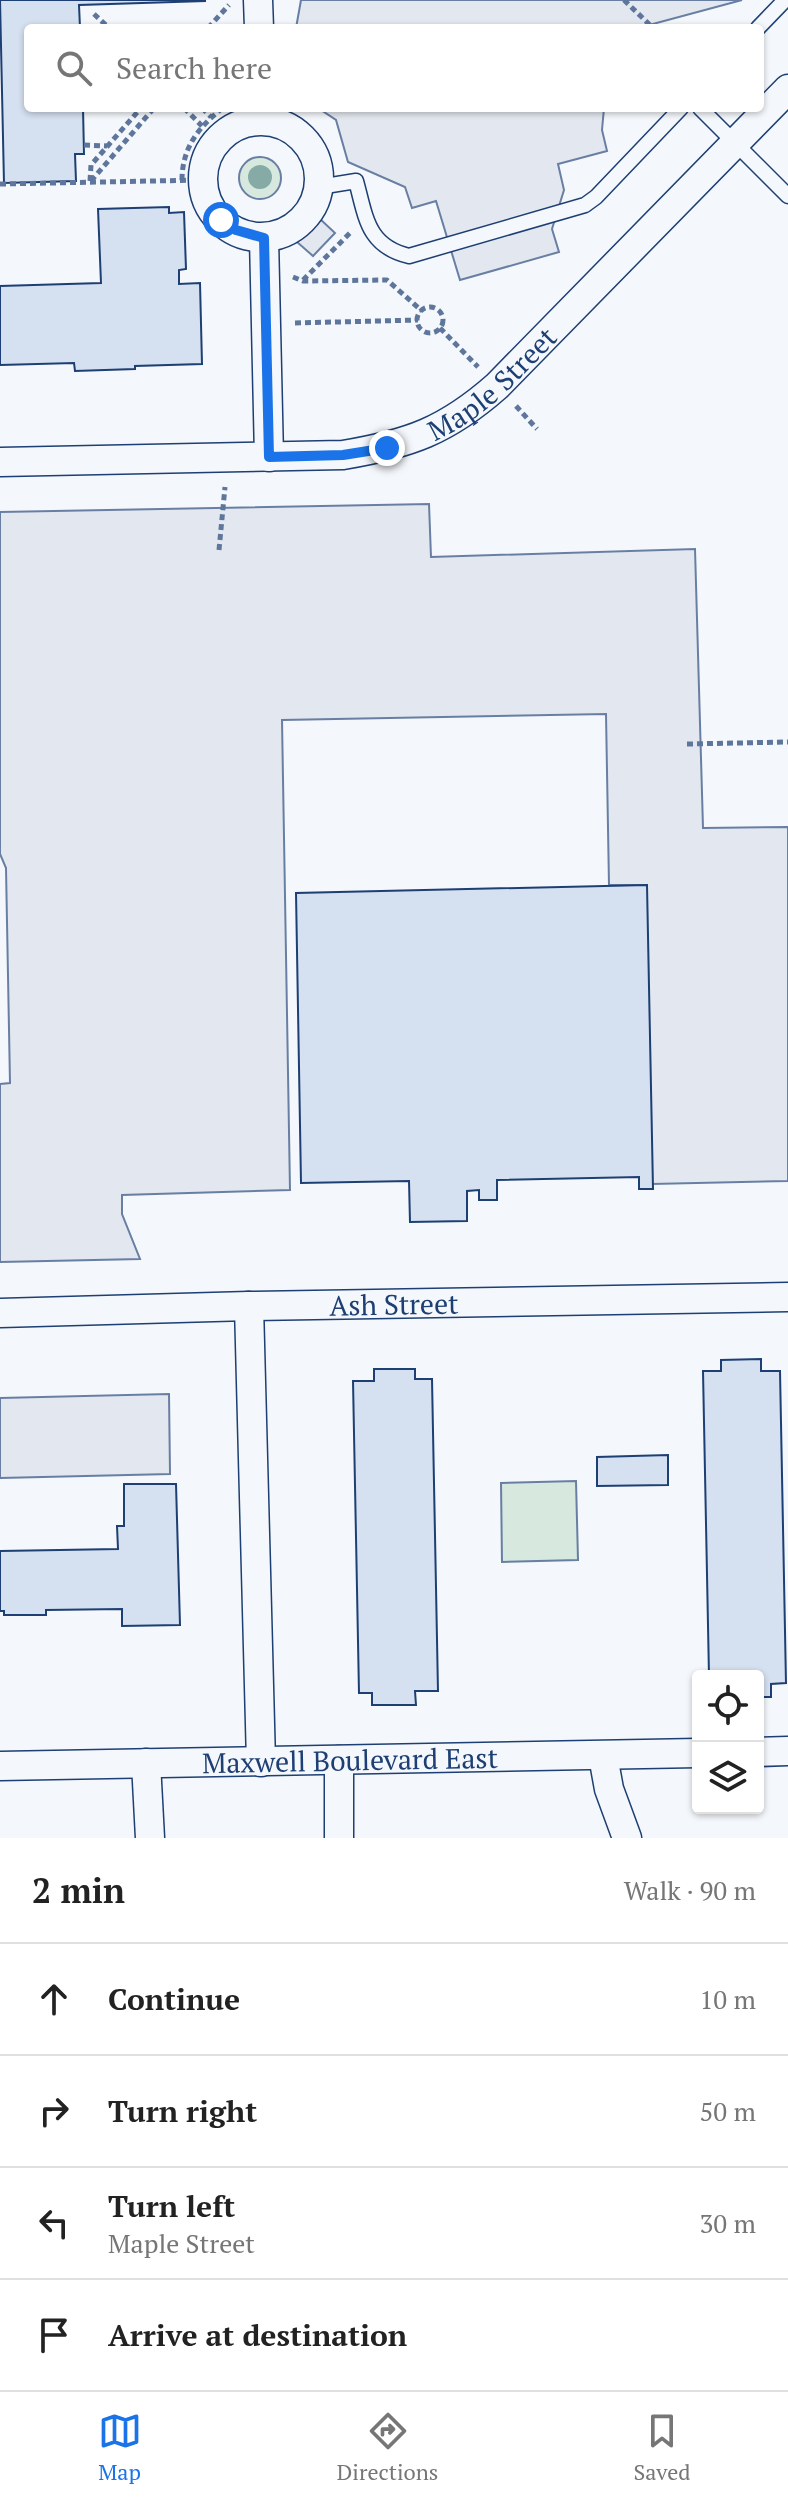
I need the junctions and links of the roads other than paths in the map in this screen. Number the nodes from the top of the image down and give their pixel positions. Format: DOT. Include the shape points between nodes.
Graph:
graph roads {
  1 [pos="258,0"];
  2 [pos="785,0"];
  3 [pos="259,24"];
  4 [pos="762,24"];
  5 [pos="788,89"];
  6 [pos="677,112"];
  7 [pos="704,112"];
  8 [pos="261,115"];
  9 [pos="735,143"];
  10 [pos="319,187"];
  11 [pos="788,196"];
  12 [pos="264,238"];
  13 [pos="269,457"];
  14 [pos="0,462"];
  15 [pos="788,1297"];
  16 [pos="249,1306"];
  17 [pos="0,1313"];
  18 [pos="788,1751"];
  19 [pos="764,1752"];
  20 [pos="692,1753"];
  21 [pos="603,1756"];
  22 [pos="339,1760"];
  23 [pos="261,1762"];
  24 [pos="146,1763"];
  25 [pos="0,1766"];
  26 [pos="150,1838"];
  27 [pos="339,1838"];
  28 [pos="627,1838"];
  1 -- 3 [label="street"];
  2 -- 4 [label="lane"];
  5 -- 9 [label="street, Maple Street"];
  6 -- 10 [label="lane" via="585,205 409,256 378,242 356,181"];
  7 -- 9 [label="lane"];
  8 -- 10 [label="street" via="302,137 319,168"];
  8 -- 12 [label="street" via="218,140 193,180 221,220"];
  9 -- 11 [label="lane"];
  9 -- 13 [label="street, Maple Street" via="472,408 387,448"];
  10 -- 12 [label="street" via="303,219"];
  12 -- 13 [label="street"];
  13 -- 14 [label="street, Maple Street"];
  15 -- 16 [label="street, Ash Street"];
  16 -- 17 [label="street, Ash Street"];
  16 -- 23 [label="street"];
  18 -- 19 [label="street"];
  20 -- 21 [label="street, Maxwell Boulevard East"];
  21 -- 22 [label="street, Maxwell Boulevard East"];
  21 -- 28 [label="street"];
  22 -- 23 [label="street, Maxwell Boulevard East"];
  22 -- 27 [label="street"];
  23 -- 24 [label="street, Maxwell Boulevard East"];
  24 -- 25 [label="street, Maxwell Boulevard East"];
  24 -- 26 [label="street"];
}
